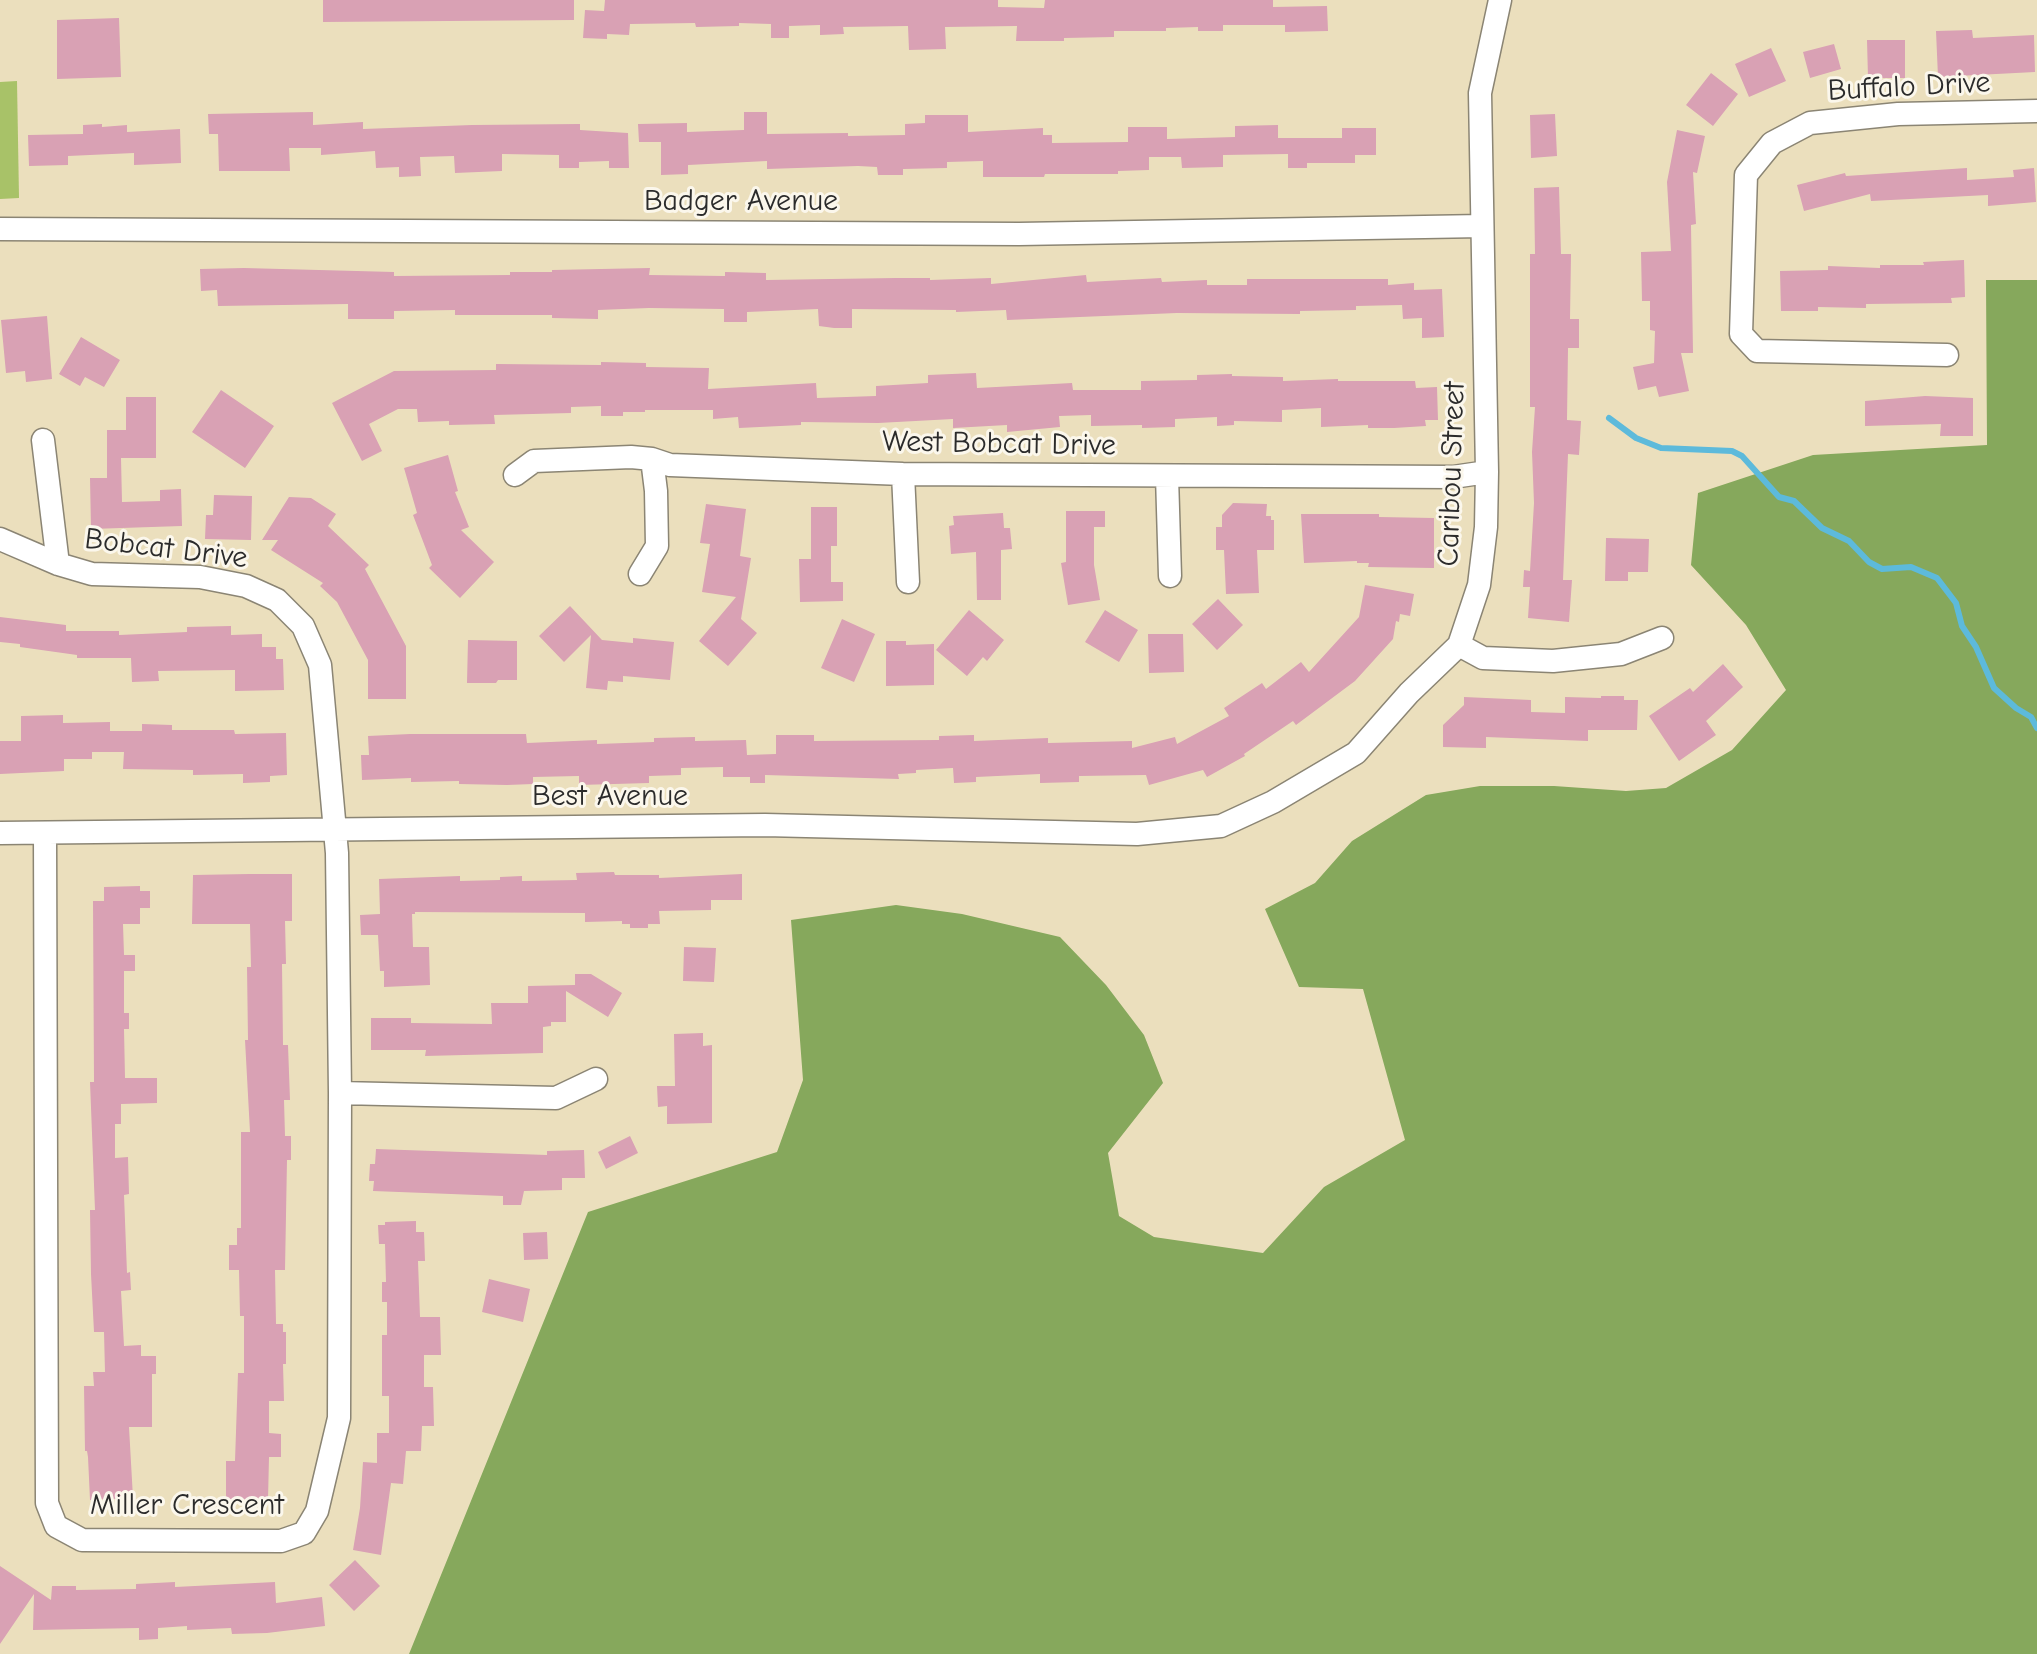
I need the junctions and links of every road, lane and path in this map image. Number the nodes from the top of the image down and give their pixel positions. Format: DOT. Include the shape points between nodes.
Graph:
graph roads {
  1 [pos="1500,0"];
  2 [pos="2037,111"];
  3 [pos="1482,226"];
  4 [pos="0,229"];
  5 [pos="1947,355"];
  6 [pos="43,440"];
  7 [pos="652,459"];
  8 [pos="1487,472"];
  9 [pos="903,474"];
  10 [pos="515,475"];
  11 [pos="1167,476"];
  12 [pos="0,539"];
  13 [pos="58,564"];
  14 [pos="640,574"];
  15 [pos="1170,576"];
  16 [pos="908,582"];
  17 [pos="1662,638"];
  18 [pos="1459,645"];
  19 [pos="1221,826"];
  20 [pos="335,828"];
  21 [pos="0,833"];
  22 [pos="45,833"];
  23 [pos="596,1079"];
  24 [pos="340,1093"];
  1 -- 3 [label="street, Caribou Street" via="1480,93"];
  2 -- 5 [label="street, Buffalo Drive" via="1898,114 1810,123 1772,143 1746,175 1741,334 1757,351"];
  3 -- 4 [label="street, Badger Avenue" via="1019,234"];
  3 -- 8 [label="street, Caribou Street"];
  6 -- 13 [label="street"];
  7 -- 9 [label="street, West Bobcat Drive" via="670,465"];
  7 -- 10 [label="street, West Bobcat Drive" via="534,461"];
  7 -- 14 [label="street" via="657,546"];
  8 -- 11 [label="street, West Bobcat Drive" via="1453,477"];
  8 -- 18 [label="street, Caribou Street" via="1479,585"];
  9 -- 11 [label="street, West Bobcat Drive"];
  9 -- 16 [label="street"];
  11 -- 15 [label="street"];
  12 -- 13 [label="street, Bobcat Drive"];
  13 -- 20 [label="street, Bobcat Drive" via="92,574 200,577 246,586 277,600 303,626 320,665"];
  17 -- 18 [label="street" via="1621,654 1553,661 1483,658"];
  18 -- 19 [label="street, Caribou Street" via="1356,753"];
  19 -- 20 [label="street, Best Avenue" via="1137,834 765,825"];
  20 -- 22 [label="street, Best Avenue"];
  20 -- 24 [label="street, Miller Crescent"];
  21 -- 22 [label="street, Best Avenue"];
  22 -- 24 [label="street, Miller Crescent" via="47,1503 56,1526 82,1540 281,1541 304,1533 317,1511 339,1418"];
  23 -- 24 [label="street" via="556,1098"];
}
